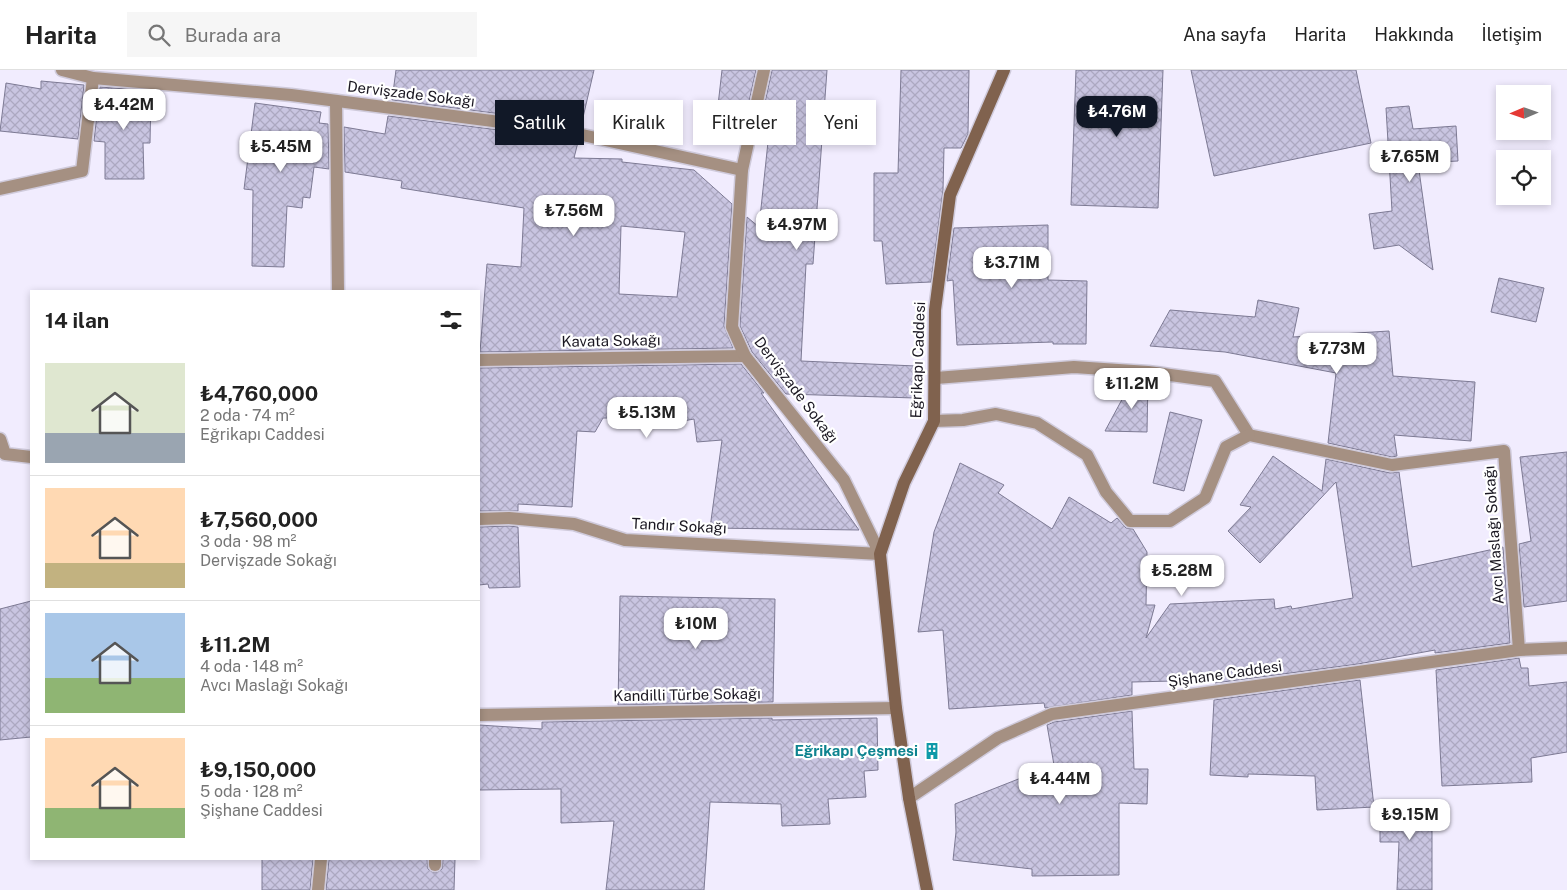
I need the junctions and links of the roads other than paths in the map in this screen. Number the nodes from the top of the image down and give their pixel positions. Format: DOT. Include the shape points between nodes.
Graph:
graph roads {
  1 [pos="62,70"];
  2 [pos="764,70"];
  3 [pos="1004,70"];
  4 [pos="93,78"];
  5 [pos="336,101"];
  6 [pos="742,170"];
  7 [pos="0,189"];
  8 [pos="338,290"];
  9 [pos="745,356"];
  10 [pos="480,360"];
  11 [pos="936,378"];
  12 [pos="934,421"];
  13 [pos="1249,435"];
  14 [pos="0,439"];
  15 [pos="30,457"];
  16 [pos="480,519"];
  17 [pos="880,554"];
  18 [pos="1567,648"];
  19 [pos="1518,650"];
  20 [pos="896,708"];
  21 [pos="480,715"];
  22 [pos="909,798"];
  23 [pos="321,860"];
  24 [pos="318,890"];
  25 [pos="926,890"];
  1 -- 4 [label="street, Dervişzade Sokağı"];
  2 -- 6 [label="street"];
  3 -- 11 [label="street, Eğrikapı Caddesi" via="950,195 935,310"];
  4 -- 5 [label="street, Dervişzade Sokağı"];
  4 -- 7 [label="street" via="82,171"];
  5 -- 6 [label="street, Dervişzade Sokağı" via="555,129"];
  5 -- 8 [label="street"];
  6 -- 9 [label="street, Dervişzade Sokağı" via="732,327"];
  9 -- 10 [label="street, Kavata Sokağı"];
  9 -- 17 [label="street, Dervişzade Sokağı" via="844,480"];
  11 -- 12 [label="street, Eğrikapı Caddesi"];
  11 -- 13 [label="street" via="1074,367 1215,381"];
  12 -- 13 [label="street" via="996,414 1037,423 1087,455 1106,492 1130,521 1170,521 1204,498 1226,447"];
  12 -- 17 [label="street, Eğrikapı Caddesi" via="904,483"];
  13 -- 19 [label="street, Avcı Maslağı Sokağı" via="1392,465 1504,451"];
  14 -- 15 [label="street" via="5,454"];
  16 -- 17 [label="street, Tandır Sokağı" via="509,518 574,524 625,540"];
  17 -- 20 [label="street, Eğrikapı Caddesi"];
  18 -- 19 [label="street, Şişhane Caddesi"];
  19 -- 22 [label="street, Şişhane Caddesi" via="1052,714 998,738"];
  20 -- 21 [label="street, Kandilli Türbe Sokağı"];
  20 -- 22 [label="street, Eğrikapı Caddesi"];
  22 -- 25 [label="street, Eğrikapı Caddesi"];
  23 -- 24 [label="street"];
}
